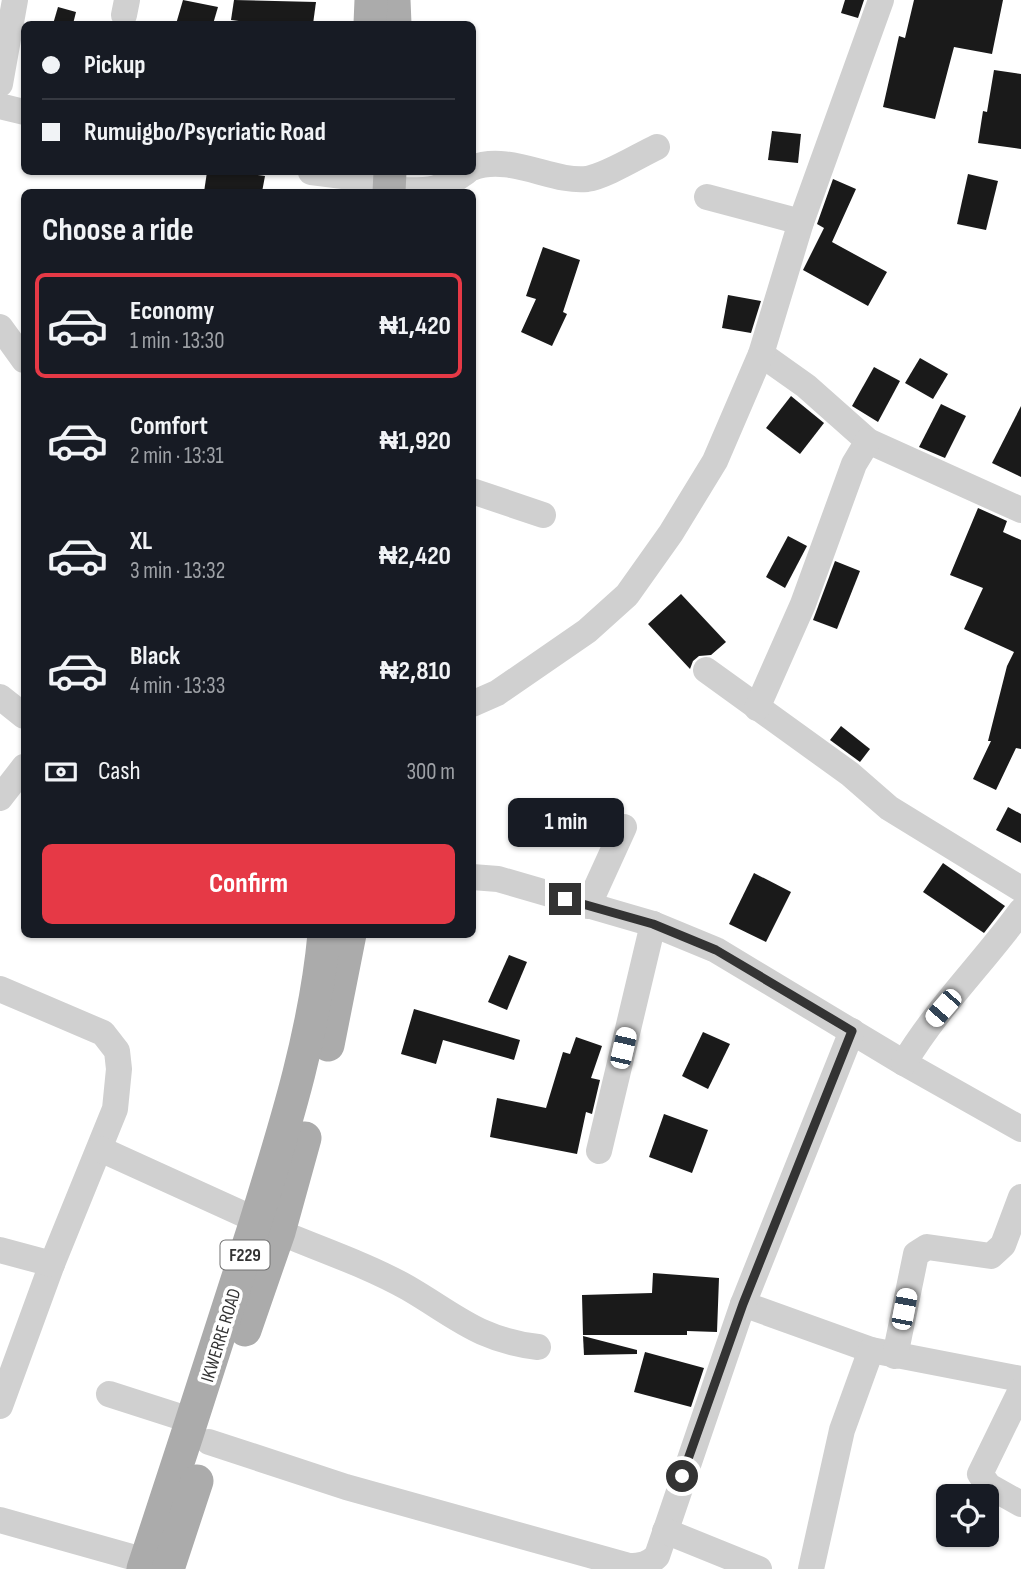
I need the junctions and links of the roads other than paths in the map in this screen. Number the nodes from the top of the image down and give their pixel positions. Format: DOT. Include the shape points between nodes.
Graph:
graph roads {
  1 [pos="15,0"];
  2 [pos="371,0"];
  3 [pos="394,0"];
  4 [pos="881,0"];
  5 [pos="370,21"];
  6 [pos="395,21"];
  7 [pos="0,84"];
  8 [pos="0,106"];
  9 [pos="21,110"];
  10 [pos="657,147"];
  11 [pos="476,167"];
  12 [pos="329,175"];
  13 [pos="462,175"];
  14 [pos="378,183"];
  15 [pos="427,189"];
  16 [pos="437,189"];
  17 [pos="706,197"];
  18 [pos="801,222"];
  19 [pos="0,327"];
  20 [pos="761,354"];
  21 [pos="18,359"];
  22 [pos="868,441"];
  23 [pos="476,492"];
  24 [pos="1021,510"];
  25 [pos="543,515"];
  26 [pos="706,670"];
  27 [pos="0,697"];
  28 [pos="476,703"];
  29 [pos="757,708"];
  30 [pos="21,714"];
  31 [pos="21,771"];
  32 [pos="0,798"];
  33 [pos="624,827"];
  34 [pos="476,877"];
  35 [pos="1021,889"];
  36 [pos="588,906"];
  37 [pos="1021,911"];
  38 [pos="653,924"];
  39 [pos="323,938"];
  40 [pos="349,938"];
  41 [pos="0,989"];
  42 [pos="852,1031"];
  43 [pos="904,1063"];
  44 [pos="1021,1129"];
  45 [pos="100,1149"];
  46 [pos="599,1151"];
  47 [pos="1021,1197"];
  48 [pos="267,1226"];
  49 [pos="0,1250"];
  50 [pos="52,1264"];
  51 [pos="743,1304"];
  52 [pos="538,1347"];
  53 [pos="883,1353"];
  54 [pos="1021,1379"];
  55 [pos="1021,1390"];
  56 [pos="109,1394"];
  57 [pos="0,1406"];
  58 [pos="201,1432"];
  59 [pos="1021,1504"];
  60 [pos="0,1520"];
  61 [pos="665,1531"];
  62 [pos="152,1566"];
  63 [pos="646,1566"];
  64 [pos="759,1569"];
  65 [pos="811,1569"];
  1 -- 7 [label="street"];
  2 -- 5 [label="main road"];
  3 -- 6 [label="main road"];
  4 -- 18 [label="street"];
  8 -- 9 [label="street"];
  10 -- 11 [label="street" via="590,179 502,164"];
  12 -- 14 [label="street"];
  13 -- 16 [label="street"];
  14 -- 15 [label="street"];
  17 -- 18 [label="street"];
  18 -- 20 [label="street"];
  19 -- 21 [label="street"];
  20 -- 22 [label="street" via="806,386"];
  20 -- 28 [label="street" via="715,461 627,594 587,631"];
  22 -- 24 [label="street"];
  22 -- 29 [label="street" via="854,464 803,604"];
  23 -- 25 [label="street"];
  26 -- 29 [label="street"];
  27 -- 30 [label="street"];
  29 -- 35 [label="street" via="850,774 889,808"];
  31 -- 32 [label="street"];
  33 -- 36 [label="street"];
  34 -- 36 [label="street" via="498,879"];
  36 -- 38 [label="street"];
  37 -- 43 [label="street" via="925,1028"];
  38 -- 42 [label="street" via="716,950"];
  38 -- 46 [label="street"];
  39 -- 48 [label="main road, IKWERRE ROAD / F229"];
  40 -- 48 [label="main road, IKWERRE ROAD / F229" via="320,1080"];
  41 -- 45 [label="street" via="103,1033 117,1051 115,1109"];
  42 -- 43 [label="street"];
  42 -- 51 [label="street"];
  43 -- 44 [label="street"];
  45 -- 48 [label="street"];
  45 -- 50 [label="street"];
  47 -- 53 [label="street" via="1003,1245 991,1256 927,1247 916,1254"];
  48 -- 52 [label="street" via="399,1284 476,1331 510,1344"];
  48 -- 58 [label="main road, IKWERRE ROAD / F229"];
  49 -- 50 [label="street"];
  50 -- 57 [label="street"];
  51 -- 53 [label="street"];
  51 -- 61 [label="street"];
  53 -- 54 [label="street"];
  53 -- 65 [label="street" via="842,1430"];
  55 -- 59 [label="street" via="980,1474 989,1486"];
  56 -- 58 [label="street"];
  58 -- 62 [label="main road, IKWERRE ROAD / F229"];
  58 -- 63 [label="street" via="346,1487 629,1566"];
  60 -- 62 [label="street"];
  61 -- 63 [label="street" via="657,1556"];
  61 -- 64 [label="street"];
}
